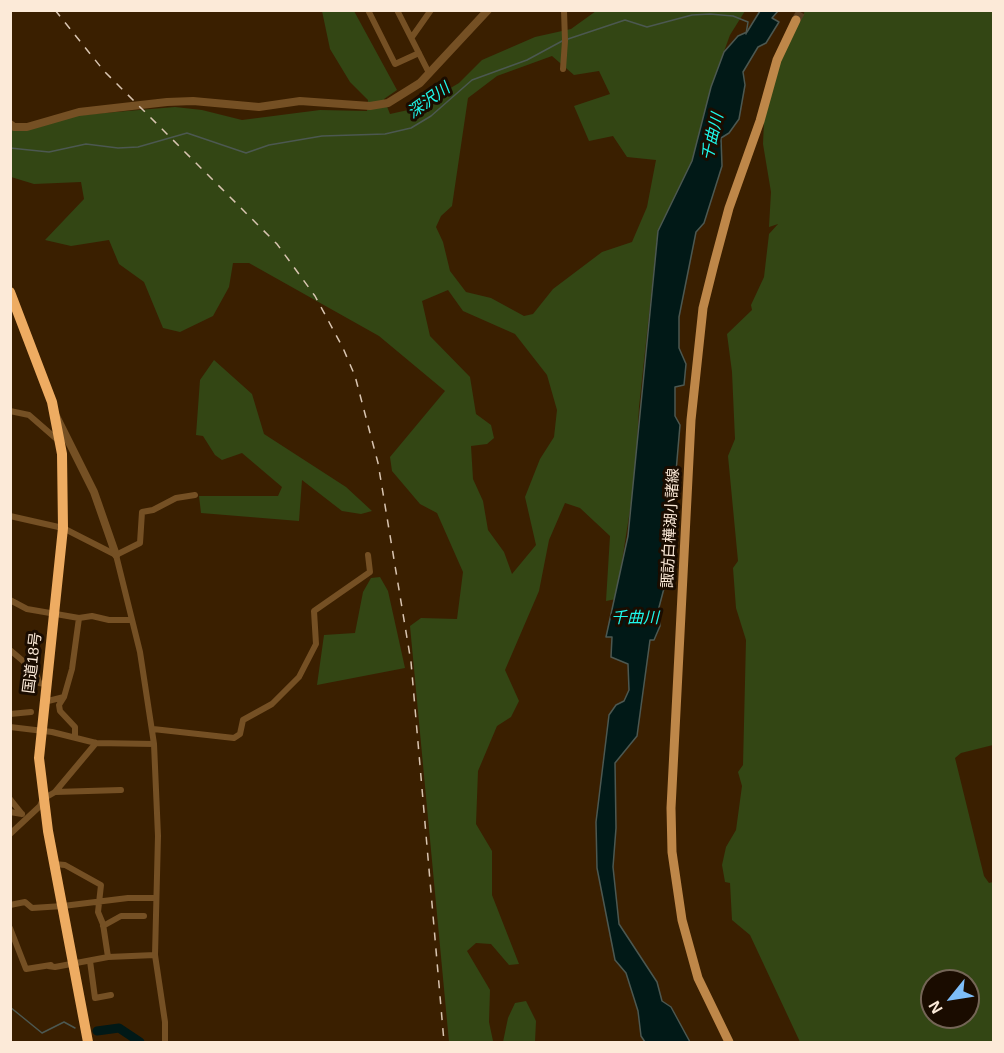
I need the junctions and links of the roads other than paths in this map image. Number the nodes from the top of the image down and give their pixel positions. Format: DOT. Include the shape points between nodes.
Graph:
graph roads {
  1 [pos="368,10"];
  2 [pos="397,10"];
  3 [pos="431,10"];
  4 [pos="488,10"];
  5 [pos="564,10"];
  6 [pos="796,20"];
  7 [pos="412,37"];
  8 [pos="419,53"];
  9 [pos="563,69"];
  10 [pos="429,73"];
  11 [pos="10,124"];
  12 [pos="10,292"];
  13 [pos="10,411"];
  14 [pos="55,415"];
  15 [pos="61,442"];
  16 [pos="72,445"];
  17 [pos="195,495"];
  18 [pos="10,516"];
  19 [pos="63,528"];
  20 [pos="116,555"];
  21 [pos="368,555"];
  22 [pos="10,600"];
  23 [pos="54,613"];
  24 [pos="79,618"];
  25 [pos="132,620"];
  26 [pos="10,650"];
  27 [pos="45,684"];
  28 [pos="64,697"];
  29 [pos="43,702"];
  30 [pos="31,712"];
  31 [pos="10,714"];
  32 [pos="10,727"];
  33 [pos="153,729"];
  34 [pos="40,730"];
  35 [pos="75,737"];
  36 [pos="96,743"];
  37 [pos="154,744"];
  38 [pos="121,790"];
  39 [pos="55,792"];
  40 [pos="10,799"];
  41 [pos="43,800"];
  42 [pos="10,812"];
  43 [pos="25,815"];
  44 [pos="10,834"];
  45 [pos="54,864"];
  46 [pos="156,898"];
  47 [pos="99,901"];
  48 [pos="10,905"];
  49 [pos="63,906"];
  50 [pos="144,916"];
  51 [pos="103,926"];
  52 [pos="10,928"];
  53 [pos="155,955"];
  54 [pos="108,957"];
  55 [pos="90,961"];
  56 [pos="72,963"];
  57 [pos="111,995"];
  58 [pos="88,1042"];
  59 [pos="165,1042"];
  60 [pos="729,1042"];
  1 -- 8 [label="street" via="395,64"];
  2 -- 7 [label="street"];
  3 -- 7 [label="street"];
  4 -- 10 [label="street"];
  5 -- 9 [label="street"];
  6 -- 60 [label="main road, 諏訪白樺湖小諸線" via="777,60 714,264 703,308 691,420 672,852 684,932 698,978"];
  7 -- 8 [label="street"];
  8 -- 10 [label="street"];
  10 -- 11 [label="street" via="406,94 380,105 316,100 259,107 193,100 79,112 27,128"];
  12 -- 14 [label="highway, 国道18号"];
  13 -- 15 [label="street" via="29,415"];
  14 -- 15 [label="highway, 国道18号"];
  14 -- 16 [label="street"];
  15 -- 16 [label="street"];
  15 -- 19 [label="highway, 国道18号"];
  16 -- 20 [label="street"];
  17 -- 20 [label="street" via="142,512 140,543"];
  18 -- 19 [label="street"];
  19 -- 20 [label="street"];
  19 -- 23 [label="highway, 国道18号"];
  20 -- 25 [label="street"];
  21 -- 33 [label="street" via="370,572 314,611 316,644 299,677 272,704 243,720 240,734 234,738"];
  22 -- 23 [label="street" via="27,609"];
  23 -- 24 [label="street"];
  23 -- 27 [label="highway, 国道18号"];
  24 -- 25 [label="street"];
  24 -- 28 [label="street"];
  25 -- 33 [label="street"];
  26 -- 27 [label="street" via="36,672 39,683"];
  27 -- 29 [label="highway, 国道18号"];
  28 -- 29 [label="street"];
  28 -- 35 [label="street" via="60,711 75,727"];
  29 -- 34 [label="highway, 国道18号"];
  30 -- 31 [label="street"];
  32 -- 34 [label="street"];
  33 -- 37 [label="street"];
  34 -- 35 [label="street"];
  34 -- 41 [label="highway, 国道18号"];
  35 -- 36 [label="street"];
  36 -- 37 [label="street"];
  36 -- 39 [label="street"];
  37 -- 46 [label="street"];
  38 -- 39 [label="street"];
  39 -- 41 [label="street"];
  40 -- 43 [label="street"];
  41 -- 43 [label="street"];
  41 -- 45 [label="highway, 国道18号"];
  42 -- 43 [label="street"];
  43 -- 44 [label="street"];
  45 -- 47 [label="street" via="65,865 98,881"];
  45 -- 49 [label="highway, 国道18号"];
  46 -- 47 [label="street"];
  46 -- 53 [label="street"];
  47 -- 49 [label="street"];
  47 -- 51 [label="street"];
  48 -- 49 [label="street" via="25,902 32,908"];
  49 -- 56 [label="highway, 国道18号"];
  50 -- 51 [label="street" via="121,916"];
  51 -- 54 [label="street"];
  52 -- 56 [label="street" via="26,969"];
  53 -- 54 [label="street"];
  53 -- 59 [label="street"];
  54 -- 55 [label="street"];
  55 -- 56 [label="street"];
  55 -- 57 [label="street" via="95,998"];
  56 -- 58 [label="highway, 国道18号"];
}
